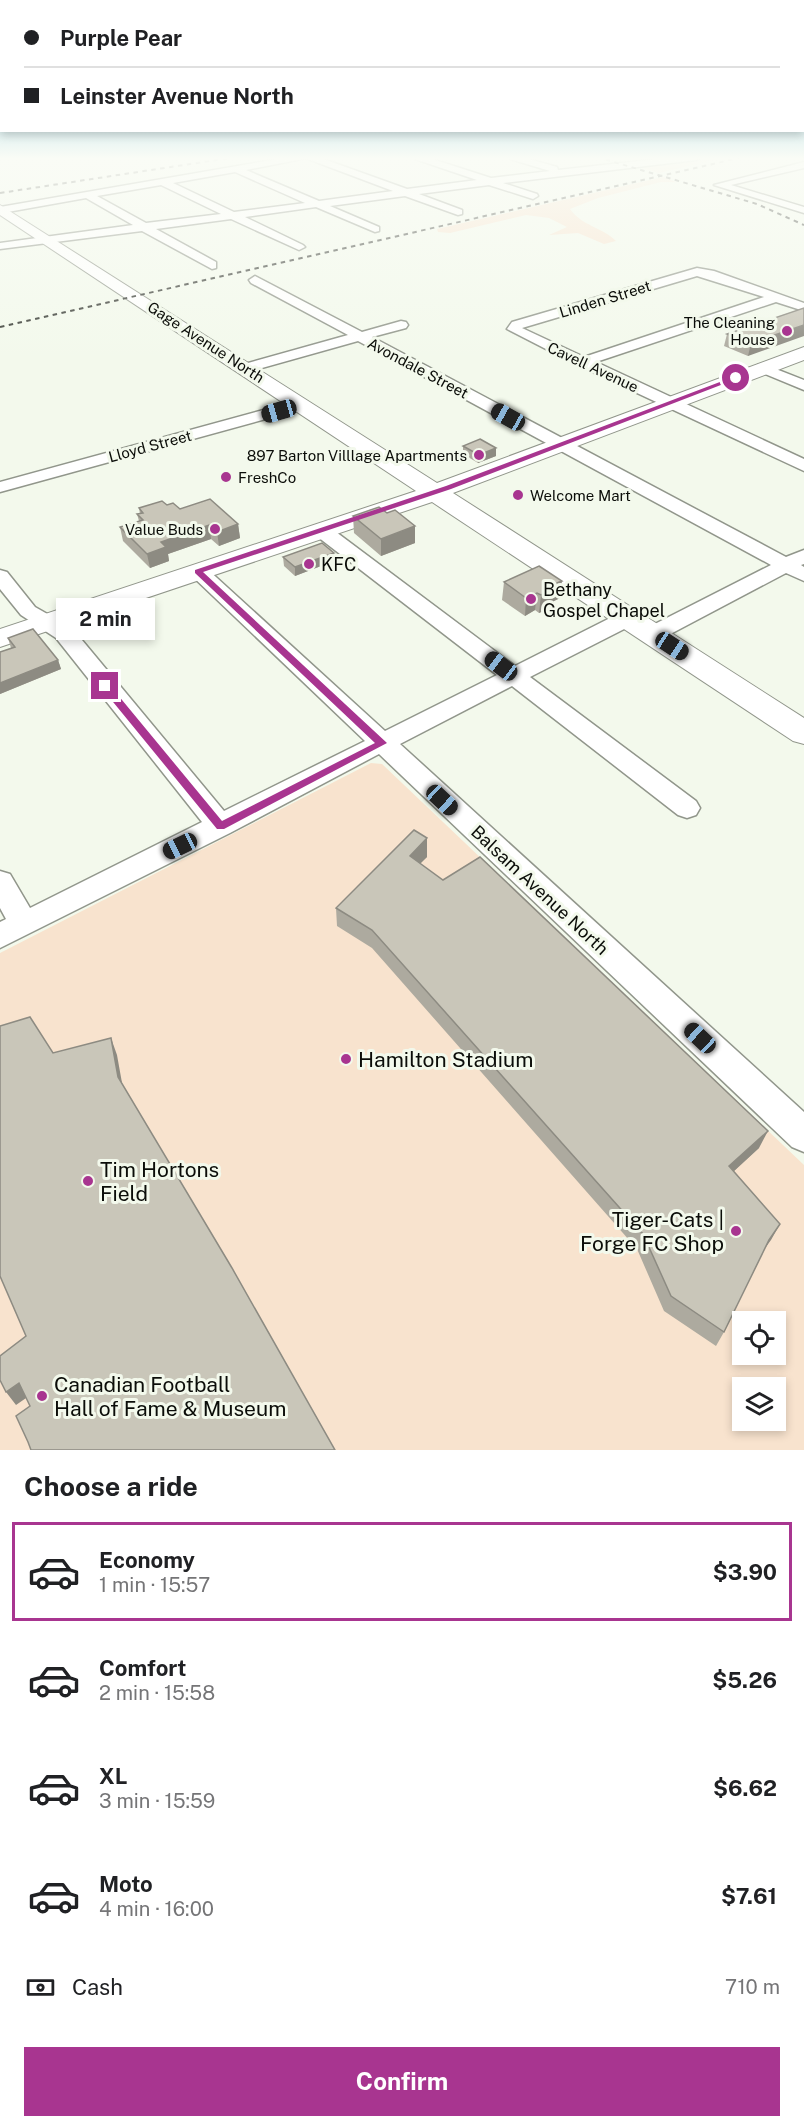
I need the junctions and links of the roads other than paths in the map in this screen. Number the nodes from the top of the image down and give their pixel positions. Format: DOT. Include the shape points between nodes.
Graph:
graph roads {
  1 [pos="22,225"];
  2 [pos="138,225"];
  3 [pos="169,225"];
  4 [pos="251,225"];
  5 [pos="365,225"];
  6 [pos="144,228"];
  7 [pos="375,229"];
  8 [pos="48,240"];
  9 [pos="0,246"];
  10 [pos="299,247"];
  11 [pos="212,265"];
  12 [pos="255,280"];
  13 [pos="777,297"];
  14 [pos="804,307"];
  15 [pos="401,325"];
  16 [pos="514,328"];
  17 [pos="359,336"];
  18 [pos="804,353"];
  19 [pos="582,362"];
  20 [pos="246,368"];
  21 [pos="763,368"];
  22 [pos="804,385"];
  23 [pos="670,403"];
  24 [pos="300,405"];
  25 [pos="560,444"];
  26 [pos="804,466"];
  27 [pos="0,487"];
  28 [pos="435,493"];
  29 [pos="321,530"];
  30 [pos="798,565"];
  31 [pos="198,571"];
  32 [pos="0,576"];
  33 [pos="628,618"];
  34 [pos="46,622"];
  35 [pos="653,634"];
  36 [pos="0,638"];
  37 [pos="514,676"];
  38 [pos="804,733"];
  39 [pos="382,743"];
  40 [pos="687,808"];
  41 [pos="221,826"];
  42 [pos="0,882"];
  43 [pos="12,930"];
  44 [pos="804,1136"];
  1 -- 8 [label="main road, Gage Avenue North"];
  2 -- 6 [label="street"];
  3 -- 6 [label="street"];
  4 -- 10 [label="street"];
  5 -- 7 [label="street"];
  6 -- 8 [label="street"];
  6 -- 11 [label="street"];
  8 -- 9 [label="street"];
  8 -- 20 [label="main road, Gage Avenue North"];
  12 -- 17 [label="street, Avondale Street"];
  13 -- 14 [label="street"];
  13 -- 16 [label="street, Linden Street" via="697,272"];
  13 -- 19 [label="street"];
  15 -- 17 [label="street"];
  16 -- 19 [label="street, Cavell Avenue"];
  17 -- 20 [label="street"];
  17 -- 25 [label="street, Avondale Street"];
  18 -- 21 [label="main road"];
  19 -- 23 [label="street, Cavell Avenue"];
  20 -- 24 [label="main road, Gage Avenue North"];
  21 -- 22 [label="street"];
  21 -- 23 [label="main road"];
  23 -- 25 [label="main road"];
  23 -- 26 [label="street, Cavell Avenue"];
  24 -- 27 [label="street, Lloyd Street"];
  24 -- 28 [label="main road, Gage Avenue North"];
  25 -- 28 [label="main road"];
  25 -- 30 [label="street, Avondale Street"];
  28 -- 29 [label="main road"];
  28 -- 33 [label="main road, Gage Avenue North"];
  29 -- 31 [label="main road"];
  29 -- 37 [label="street"];
  30 -- 35 [label="street"];
  31 -- 34 [label="main road"];
  31 -- 39 [label="street, Balsam Avenue North"];
  32 -- 34 [label="street" via="28,611"];
  33 -- 35 [label="main road, Gage Avenue North"];
  33 -- 37 [label="street"];
  34 -- 36 [label="main road"];
  34 -- 41 [label="street" via="64,633"];
  35 -- 38 [label="main road, Gage Avenue North"];
  37 -- 39 [label="street"];
  37 -- 40 [label="street"];
  39 -- 41 [label="street"];
  39 -- 44 [label="street, Balsam Avenue North"];
  41 -- 43 [label="street"];
  42 -- 43 [label="street"];
}
